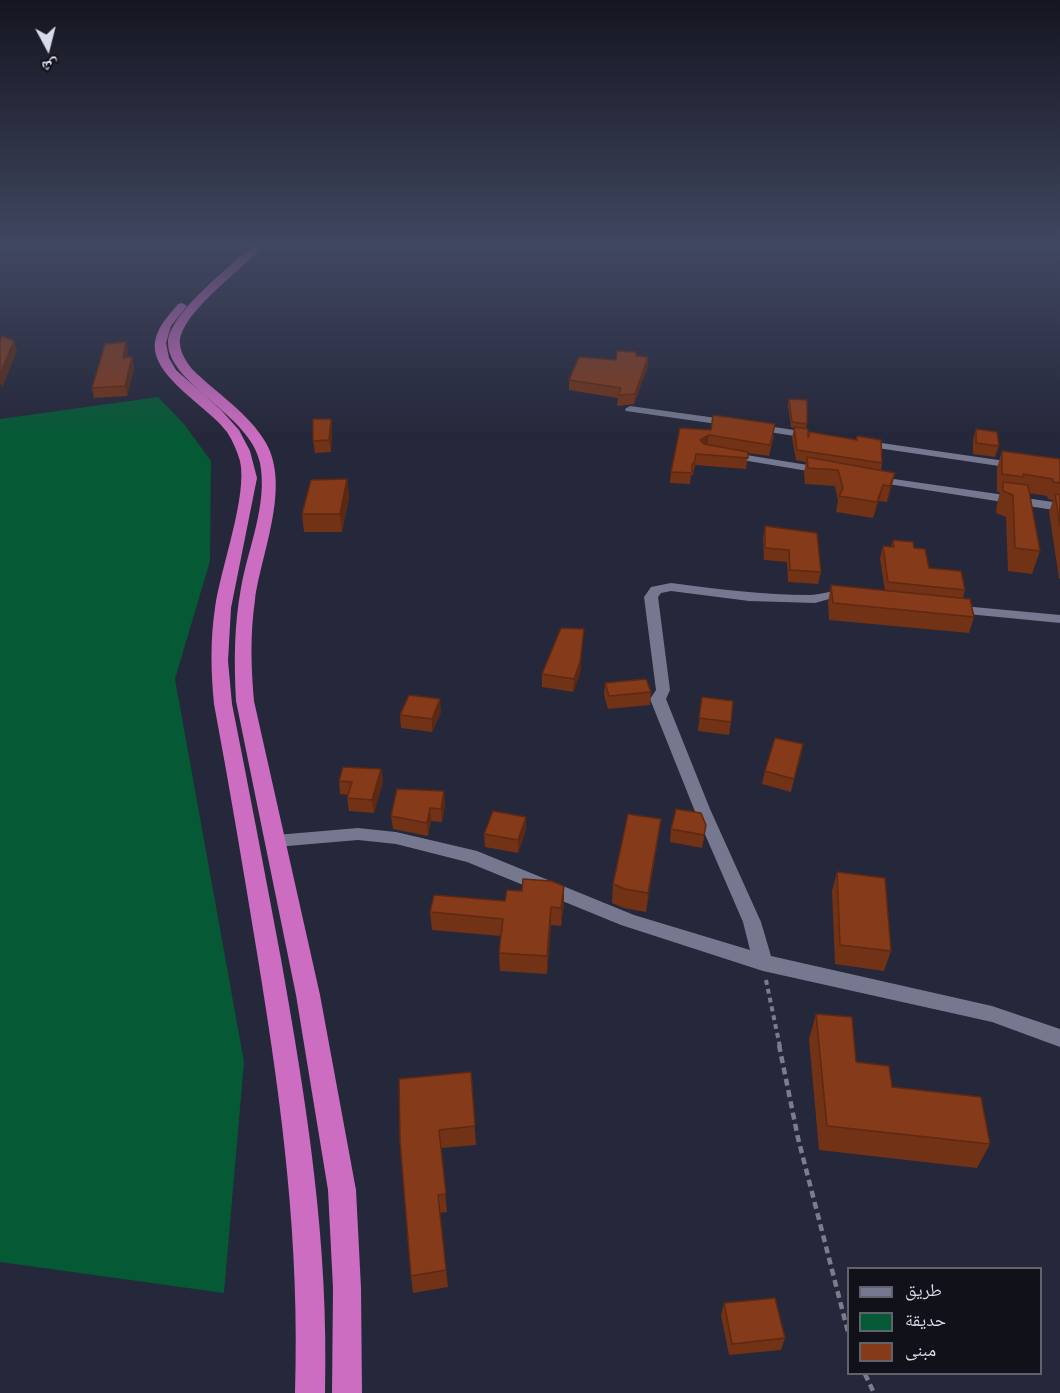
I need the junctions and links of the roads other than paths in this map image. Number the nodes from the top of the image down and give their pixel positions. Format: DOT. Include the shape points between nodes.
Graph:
graph roads {
  1 [pos="177,310"];
  2 [pos="191,310"];
  3 [pos="630,409"];
  4 [pos="828,438"];
  5 [pos="851,441"];
  6 [pos="717,453"];
  7 [pos="835,472"];
  8 [pos="1060,472"];
  9 [pos="858,476"];
  10 [pos="1060,507"];
  11 [pos="860,599"];
  12 [pos="935,608"];
  13 [pos="1060,619"];
  14 [pos="276,841"];
  15 [pos="763,963"];
  16 [pos="1060,1038"];
  17 [pos="310,1393"];
  18 [pos="347,1393"];
  1 -- 17 [label="highway" via="163,327 159,341 165,364 236,435 248,462 250,478 223,608 219,661 223,704 304,1174 310,1278"];
  2 -- 14 [label="highway" via="175,335 174,346 185,368 246,422 267,460 265,511 246,606 242,660 245,701"];
  3 -- 4 [label="street"];
  5 -- 8 [label="street"];
  6 -- 7 [label="street"];
  9 -- 10 [label="street"];
  11 -- 15 [label="street" via="828,595 815,599 749,597 671,587 656,590 651,597 663,690 658,699 752,922"];
  12 -- 13 [label="street"];
  14 -- 15 [label="street" via="358,834 396,838 471,856 628,920"];
  14 -- 18 [label="highway" via="321,1062 342,1191"];
  15 -- 16 [label="street" via="992,1014"];
}
